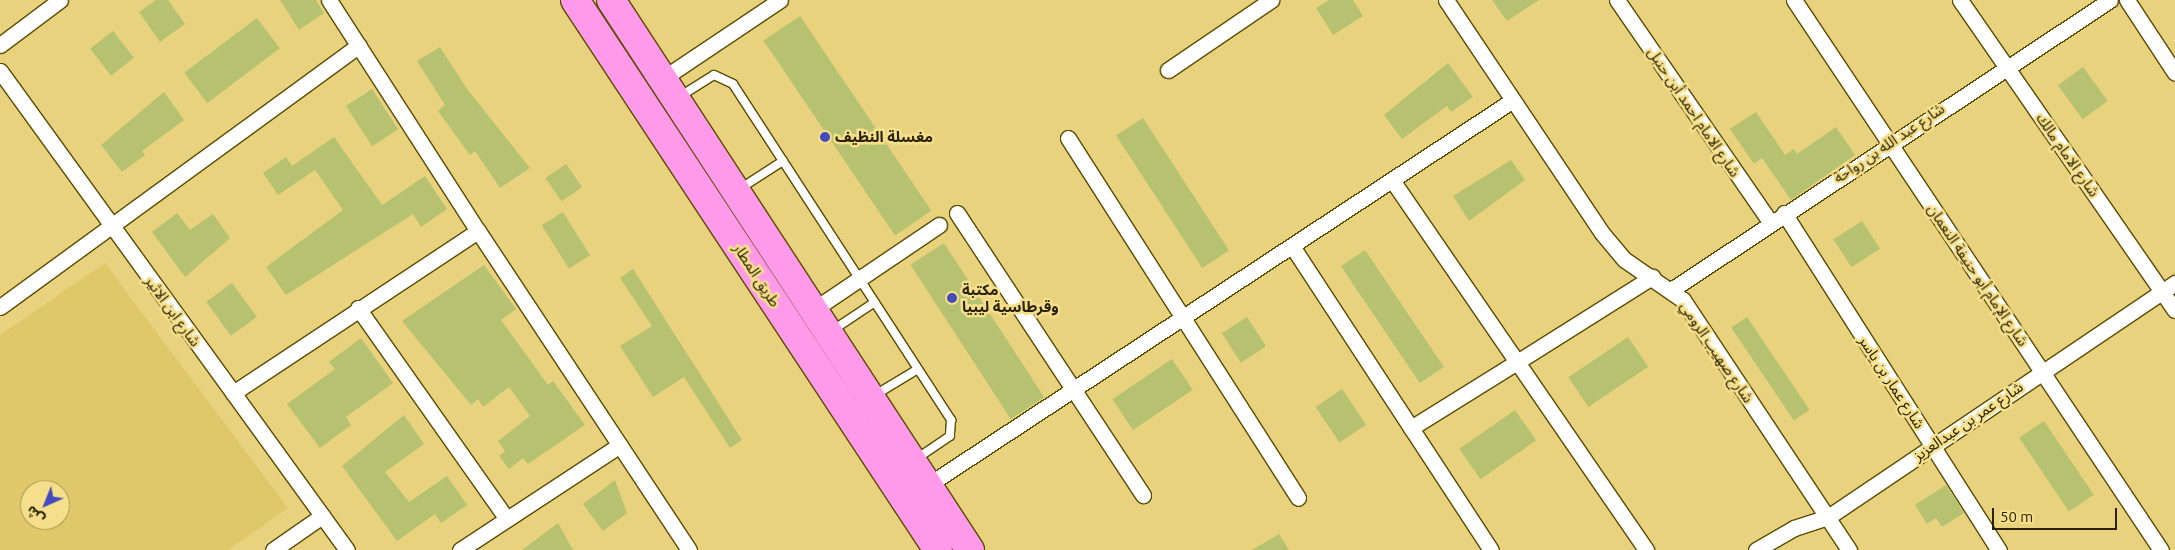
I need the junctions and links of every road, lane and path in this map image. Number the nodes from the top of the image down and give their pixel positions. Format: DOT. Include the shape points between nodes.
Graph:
graph roads {
  1 [pos="60,0"];
  2 [pos="329,0"];
  3 [pos="575,0"];
  4 [pos="611,0"];
  5 [pos="780,0"];
  6 [pos="1270,0"];
  7 [pos="1446,0"];
  8 [pos="1617,0"];
  9 [pos="1794,0"];
  10 [pos="1960,0"];
  11 [pos="2110,0"];
  12 [pos="2127,0"];
  13 [pos="0,45"];
  14 [pos="359,45"];
  15 [pos="2005,65"];
  16 [pos="1168,70"];
  17 [pos="0,71"];
  18 [pos="2175,73"];
  19 [pos="669,89"];
  20 [pos="1513,100"];
  21 [pos="1068,138"];
  22 [pos="1889,142"];
  23 [pos="783,161"];
  24 [pos="1392,180"];
  25 [pos="736,191"];
  26 [pos="957,213"];
  27 [pos="1784,213"];
  28 [pos="1771,224"];
  29 [pos="939,225"];
  30 [pos="112,226"];
  31 [pos="478,230"];
  32 [pos="1292,246"];
  33 [pos="1652,277"];
  34 [pos="860,279"];
  35 [pos="2175,283"];
  36 [pos="1671,290"];
  37 [pos="2162,292"];
  38 [pos="875,302"];
  39 [pos="0,306"];
  40 [pos="358,308"];
  41 [pos="813,310"];
  42 [pos="2175,310"];
  43 [pos="1183,317"];
  44 [pos="828,333"];
  45 [pos="1517,362"];
  46 [pos="918,369"];
  47 [pos="2042,370"];
  48 [pos="1074,390"];
  49 [pos="233,393"];
  50 [pos="870,398"];
  51 [pos="1411,428"];
  52 [pos="620,445"];
  53 [pos="1932,445"];
  54 [pos="912,461"];
  55 [pos="928,485"];
  56 [pos="1143,495"];
  57 [pos="1298,498"];
  58 [pos="322,516"];
  59 [pos="1828,517"];
  60 [pos="506,518"];
  61 [pos="273,550"];
  62 [pos="347,550"];
  63 [pos="460,550"];
  64 [pos="689,550"];
  65 [pos="938,550"];
  66 [pos="970,550"];
  67 [pos="1491,550"];
  68 [pos="1646,550"];
  69 [pos="1756,550"];
  70 [pos="1849,550"];
  71 [pos="2000,550"];
  72 [pos="2161,550"];
  1 -- 13 [label="street"];
  2 -- 14 [label="street"];
  3 -- 65 [label="highway, طريق المطار"];
  4 -- 19 [label="highway, طريق المطار"];
  5 -- 19 [label="street"];
  6 -- 16 [label="street"];
  7 -- 20 [label="street, شارع صهيب الرومي"];
  8 -- 28 [label="street, شارع الامام احمد أبن حنبل"];
  9 -- 22 [label="street, شارع الإمام أبو حنيفة النعمان"];
  10 -- 15 [label="street, شارع الامام مالك"];
  11 -- 15 [label="street, شارع عبد الله بن رواحة"];
  12 -- 18 [label="street"];
  14 -- 30 [label="street"];
  14 -- 31 [label="street"];
  15 -- 22 [label="street, شارع عبد الله بن رواحة"];
  15 -- 37 [label="street, شارع الامام مالك"];
  17 -- 30 [label="street, شارع ابن الاثير"];
  19 -- 23 [label="lane" via="708,77 725,76"];
  19 -- 25 [label="highway, طريق المطار"];
  20 -- 24 [label="street"];
  20 -- 33 [label="street, شارع صهيب الرومي" via="1602,233 1625,260"];
  21 -- 43 [label="street"];
  22 -- 27 [label="street, شارع عبد الله بن رواحة"];
  22 -- 47 [label="street, شارع الإمام أبو حنيفة النعمان"];
  23 -- 25 [label="lane"];
  23 -- 34 [label="lane"];
  24 -- 32 [label="street"];
  24 -- 45 [label="street"];
  25 -- 41 [label="highway, طريق المطار"];
  26 -- 48 [label="street"];
  27 -- 28 [label="street, شارع عبد الله بن رواحة"];
  27 -- 53 [label="street, شارع عمار بن ياسر"];
  28 -- 36 [label="street, شارع عبد الله بن رواحة"];
  29 -- 34 [label="street"];
  30 -- 39 [label="street"];
  30 -- 49 [label="street, شارع ابن الاثير"];
  31 -- 40 [label="street"];
  31 -- 52 [label="street"];
  32 -- 43 [label="street"];
  32 -- 51 [label="street"];
  33 -- 36 [label="street, شارع صهيب الرومي"];
  33 -- 45 [label="street"];
  34 -- 38 [label="lane"];
  34 -- 41 [label="street"];
  35 -- 37 [label="street, شارع عمر بن عبدالعزيز"];
  36 -- 59 [label="street, شارع صهيب الرومي" via="1683,300"];
  37 -- 42 [label="street, شارع الامام مالك"];
  37 -- 47 [label="street, شارع عمر بن عبدالعزيز"];
  38 -- 44 [label="lane"];
  38 -- 46 [label="lane"];
  40 -- 49 [label="street"];
  40 -- 60 [label="street"];
  41 -- 44 [label="highway, طريق المطار"];
  43 -- 48 [label="street"];
  43 -- 57 [label="street"];
  44 -- 50 [label="highway, طريق المطار"];
  45 -- 51 [label="street"];
  45 -- 68 [label="street"];
  46 -- 50 [label="lane"];
  46 -- 54 [label="lane" via="951,420 952,431 946,441"];
  47 -- 53 [label="street, شارع عمر بن عبدالعزيز"];
  47 -- 72 [label="street, شارع الإمام أبو حنيفة النعمان"];
  48 -- 55 [label="street"];
  48 -- 56 [label="street"];
  49 -- 58 [label="street, شارع ابن الاثير"];
  50 -- 54 [label="highway, طريق المطار"];
  51 -- 67 [label="street"];
  52 -- 60 [label="street"];
  52 -- 64 [label="street"];
  53 -- 59 [label="street, شارع عمر بن عبدالعزيز"];
  53 -- 71 [label="street, شارع عمار بن ياسر"];
  54 -- 55 [label="highway, طريق المطار"];
  55 -- 66 [label="highway, طريق المطار"];
  58 -- 61 [label="street"];
  58 -- 62 [label="street, شارع ابن الاثير"];
  59 -- 69 [label="street, شارع عمر بن عبدالعزيز" via="1794,528"];
  59 -- 70 [label="street, شارع صهيب الرومي"];
  60 -- 63 [label="street"];
}
